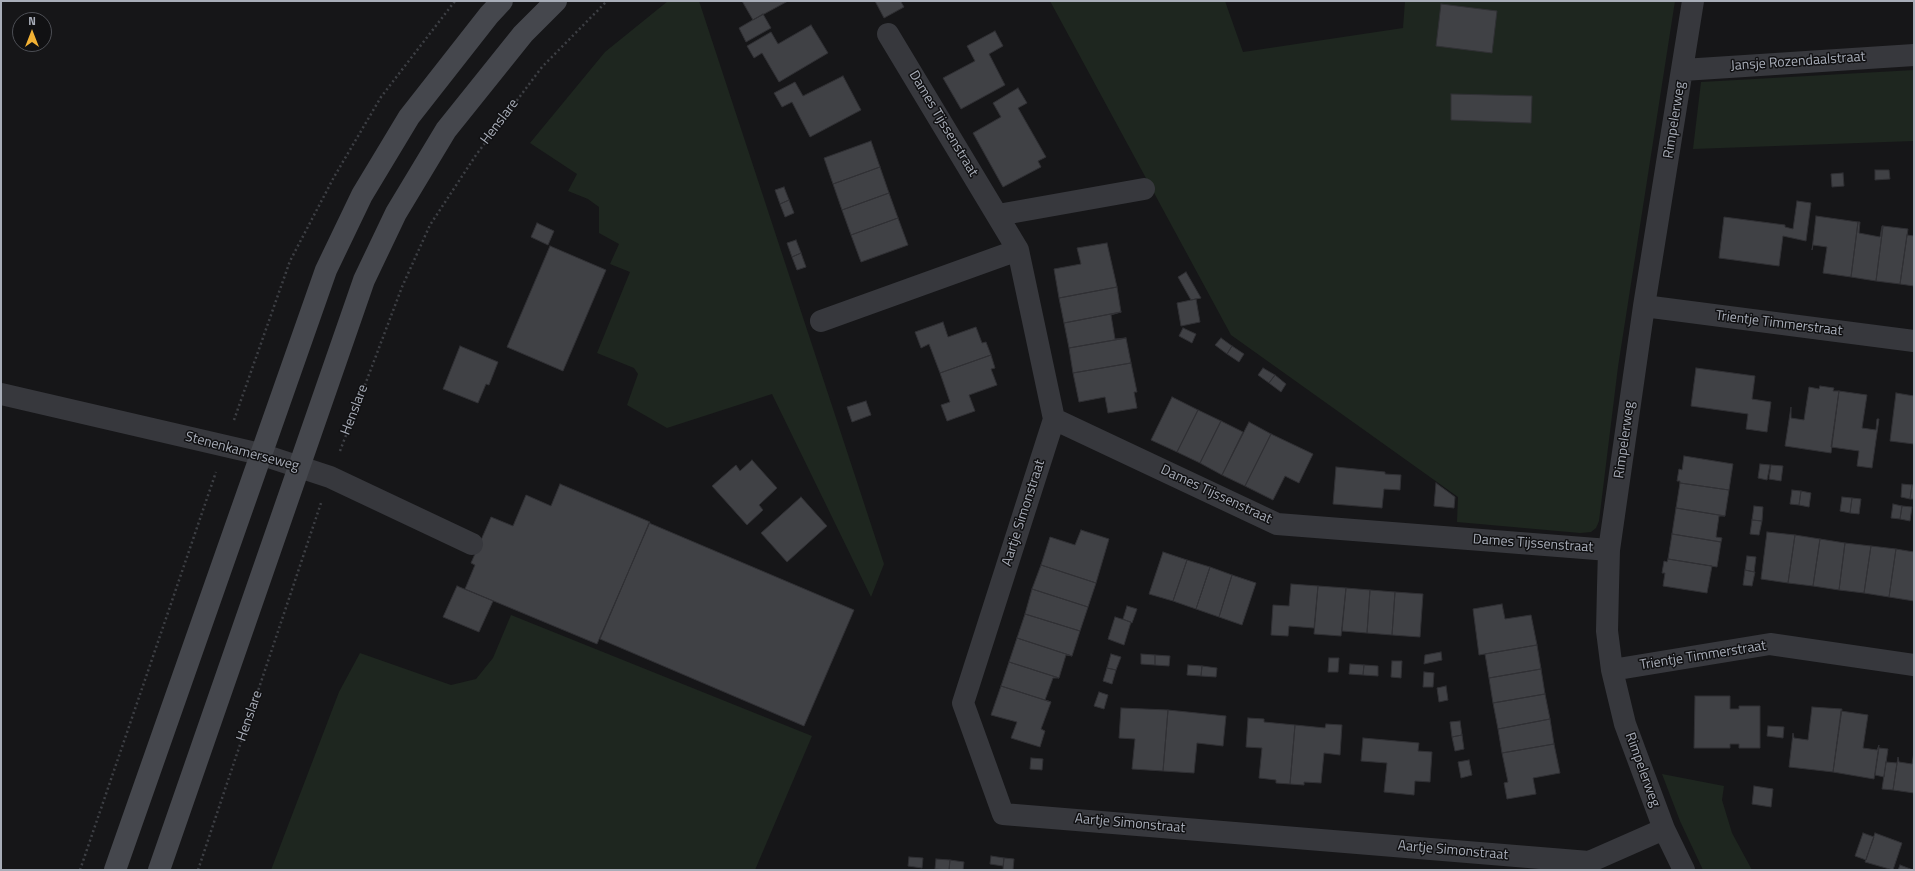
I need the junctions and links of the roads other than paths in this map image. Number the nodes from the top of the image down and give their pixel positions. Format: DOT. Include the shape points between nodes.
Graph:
graph roads {
  1 [pos="502,1"];
  2 [pos="556,1"];
  3 [pos="1693,1"];
  4 [pos="888,34"];
  5 [pos="1914,55"];
  6 [pos="1683,70"];
  7 [pos="1144,189"];
  8 [pos="998,215"];
  9 [pos="1018,250"];
  10 [pos="1644,306"];
  11 [pos="821,321"];
  12 [pos="1914,342"];
  13 [pos="1,394"];
  14 [pos="1054,419"];
  15 [pos="260,454"];
  16 [pos="299,467"];
  17 [pos="472,544"];
  18 [pos="1609,550"];
  19 [pos="1914,665"];
  20 [pos="1612,670"];
  21 [pos="1664,829"];
  22 [pos="114,870"];
  23 [pos="159,870"];
  24 [pos="1684,870"];
  1 -- 15 [label="street" via="409,117 362,195 326,270"];
  2 -- 16 [label="street" via="523,34 446,130 396,213 364,280"];
  3 -- 6 [label="street, Rimpelerweg"];
  4 -- 8 [label="street, Dames Tijssenstraat"];
  5 -- 6 [label="street, Jansje Rozendaalstraat"];
  6 -- 10 [label="street, Rimpelerweg"];
  7 -- 8 [label="street"];
  8 -- 9 [label="street, Dames Tijssenstraat"];
  9 -- 11 [label="street"];
  9 -- 14 [label="street, Dames Tijssenstraat"];
  10 -- 12 [label="street, Trientje Timmerstraat"];
  10 -- 18 [label="street, Rimpelerweg"];
  13 -- 15 [label="street, Stenenkamerseweg"];
  14 -- 18 [label="street, Dames Tijssenstraat" via="1277,524"];
  14 -- 21 [label="street, Aartje Simonstraat" via="963,704 1003,814 1589,862"];
  15 -- 16 [label="street, Stenenkamerseweg"];
  15 -- 22 [label="street"];
  16 -- 17 [label="street, Stenenkamerseweg" via="330,477"];
  16 -- 23 [label="street"];
  18 -- 20 [label="street, Rimpelerweg" via="1607,631"];
  19 -- 20 [label="street, Trientje Timmerstraat" via="1770,644"];
  20 -- 21 [label="street, Rimpelerweg" via="1625,724"];
  21 -- 24 [label="street, Rimpelerweg"];
}
